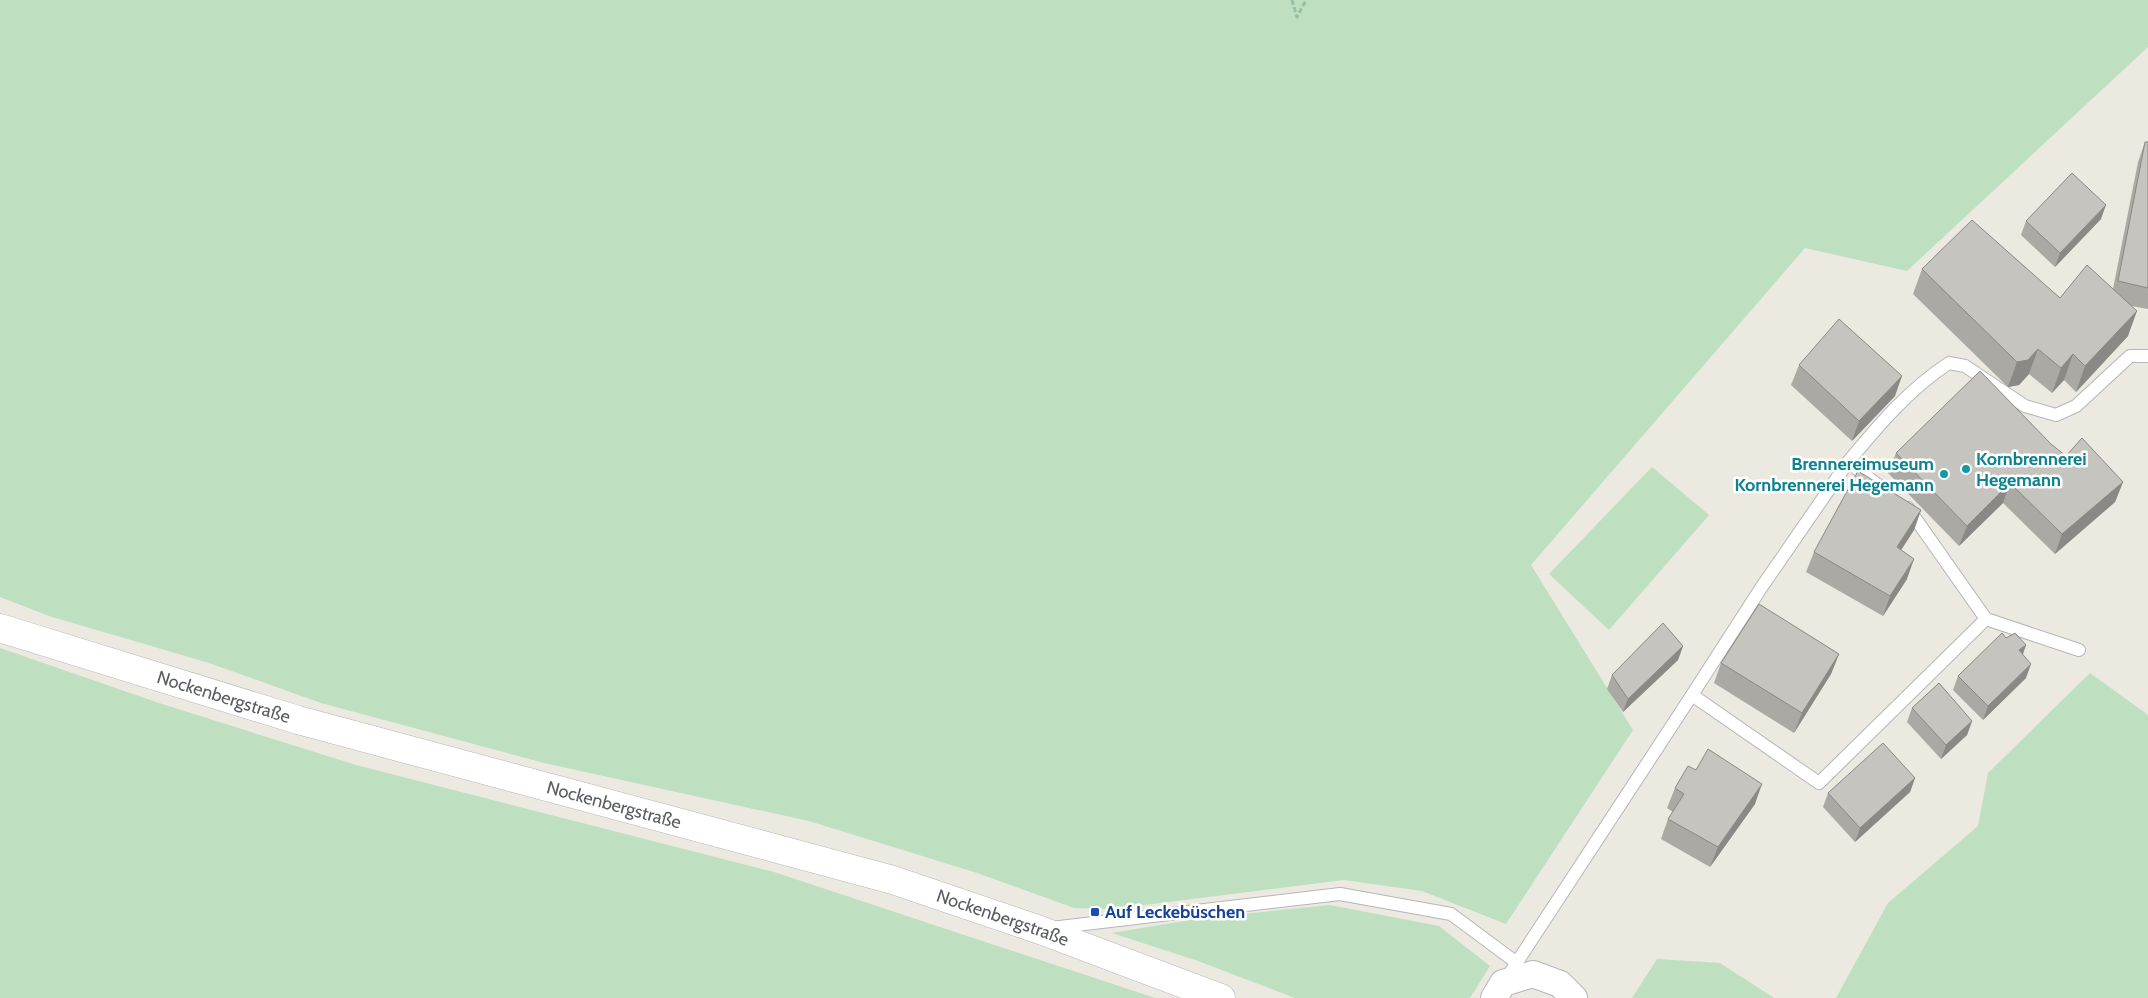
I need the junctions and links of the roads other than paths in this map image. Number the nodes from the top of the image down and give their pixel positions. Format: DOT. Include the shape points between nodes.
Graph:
graph roads {
  1 [pos="2148,356"];
  2 [pos="1848,462"];
  3 [pos="1986,619"];
  4 [pos="0,628"];
  5 [pos="2078,650"];
  6 [pos="1692,695"];
  7 [pos="1040,930"];
  8 [pos="1505,981"];
  9 [pos="1221,998"];
  10 [pos="1574,998"];
  1 -- 2 [label="lane" via="2130,356 2076,406 2056,415 2024,406 1965,366 1949,363 1926,378 1880,423"];
  2 -- 3 [label="lane" via="1907,507"];
  2 -- 6 [label="lane"];
  3 -- 5 [label="lane"];
  3 -- 6 [label="lane" via="1819,783"];
  4 -- 7 [label="main road, Nockenbergstraße" via="298,720 893,880"];
  6 -- 8 [label="lane"];
  7 -- 8 [label="lane" via="1340,894 1451,914"];
  7 -- 9 [label="main road, Nockenbergstraße"];
  8 -- 10 [label="street" via="1533,974 1560,984"];
}
